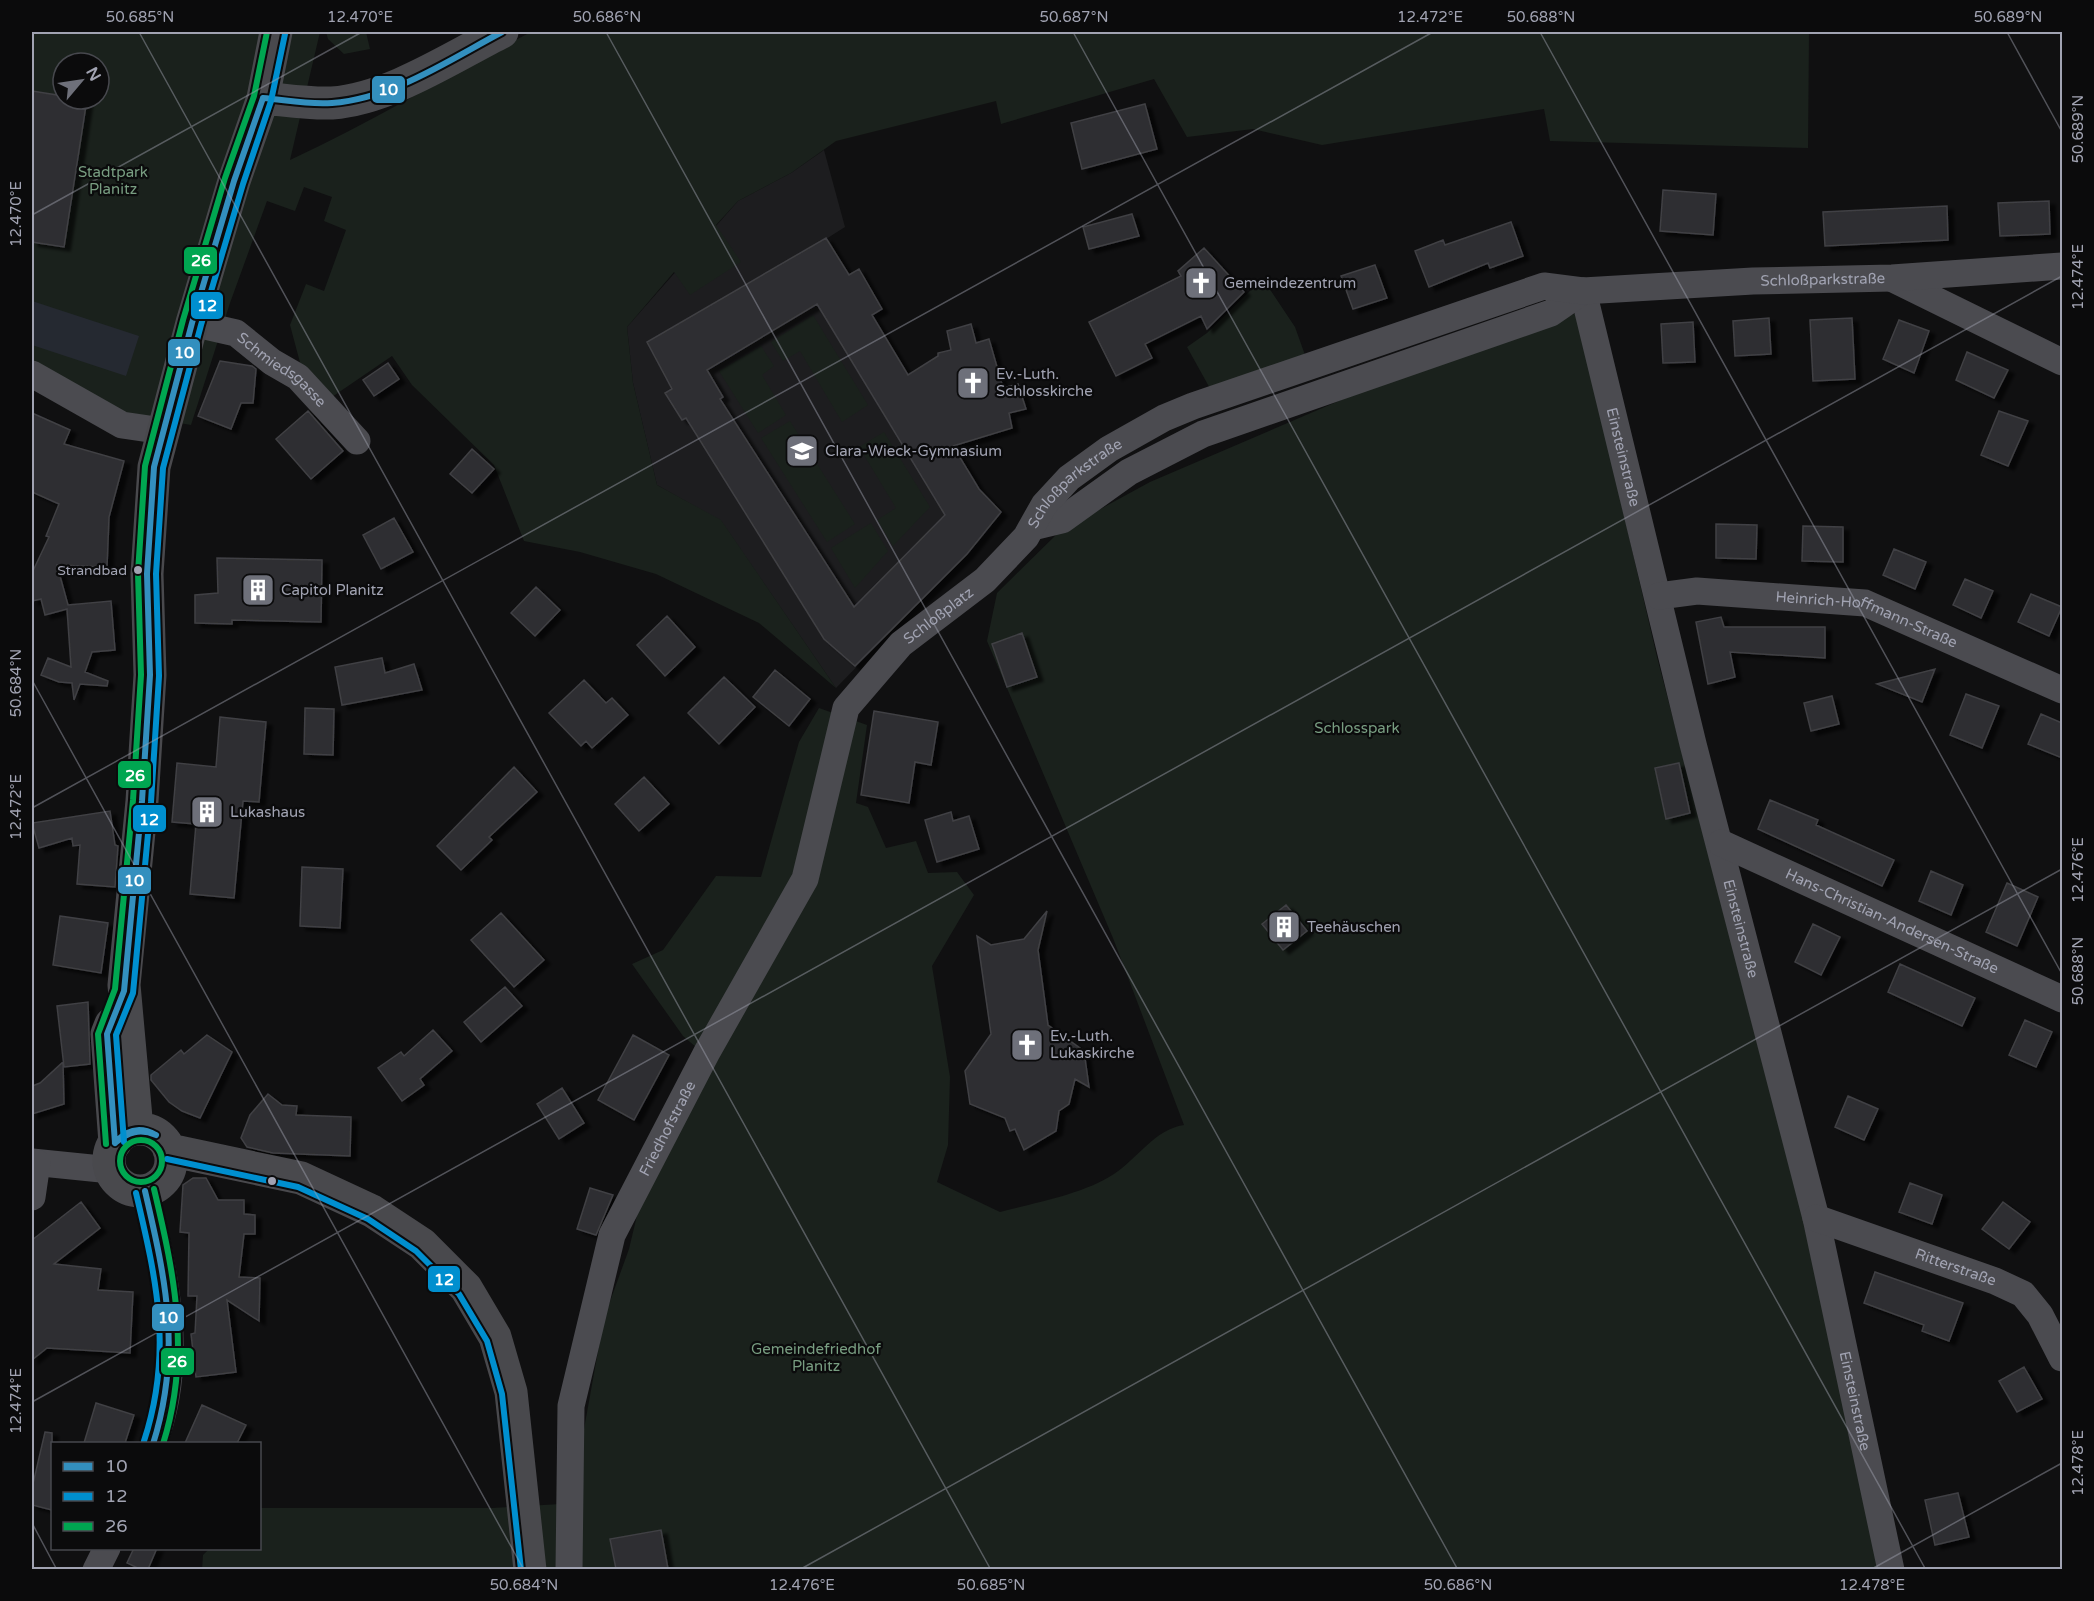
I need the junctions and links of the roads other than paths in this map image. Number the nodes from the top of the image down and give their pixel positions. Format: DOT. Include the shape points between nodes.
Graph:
graph roads {
  1 [pos="276,32"];
  2 [pos="502,32"];
  3 [pos="263,98"];
  4 [pos="2062,267"];
  5 [pos="1892,278"];
  6 [pos="1583,291"];
  7 [pos="192,323"];
  8 [pos="2062,362"];
  9 [pos="32,374"];
  10 [pos="163,431"];
  11 [pos="357,441"];
  12 [pos="1033,527"];
  13 [pos="1659,596"];
  14 [pos="2062,690"];
  15 [pos="846,708"];
  16 [pos="1721,843"];
  17 [pos="2062,999"];
  18 [pos="121,1147"];
  19 [pos="169,1150"];
  20 [pos="34,1163"];
  21 [pos="145,1191"];
  22 [pos="32,1197"];
  23 [pos="1816,1218"];
  24 [pos="2062,1358"];
  25 [pos="153,1442"];
  26 [pos="106,1550"];
  27 [pos="96,1569"];
  28 [pos="530,1569"];
  29 [pos="569,1569"];
  30 [pos="1891,1569"];
  1 -- 3 [label="main road"];
  2 -- 3 [label="main road" via="367,96 332,103"];
  3 -- 7 [label="main road"];
  4 -- 5 [label="street, Schloßparkstraße"];
  5 -- 6 [label="street, Schloßparkstraße"];
  5 -- 8 [label="street"];
  6 -- 12 [label="street, Schloßparkstraße" via="1544,286 1174,414 1083,465 1044,505"];
  6 -- 13 [label="street, Einsteinstraße"];
  7 -- 10 [label="main road"];
  7 -- 11 [label="street, Schmiedsgasse" via="236,333 298,377"];
  9 -- 10 [label="street" via="122,425"];
  10 -- 18 [label="main road" via="154,467 147,574 150,675 124,991"];
  12 -- 15 [label="street, Schloßplatz" via="984,580 901,644"];
  13 -- 14 [label="street, Heinrich-Hoffmann-Straße" via="1697,591 1865,603"];
  13 -- 16 [label="street, Einsteinstraße" via="1693,744"];
  15 -- 29 [label="street, Friedhofstraße" via="805,879 706,1052 612,1235 571,1406"];
  16 -- 17 [label="street, Hans-Christian-Andersen-Straße"];
  16 -- 23 [label="street, Einsteinstraße"];
  18 -- 19 [label="main road" via="156,1134"];
  18 -- 20 [label="street"];
  18 -- 21 [label="main road" via="124,1186"];
  19 -- 21 [label="main road" via="167,1176"];
  19 -- 28 [label="main road" via="301,1178 321,1187 372,1211 422,1244 466,1288 495,1337 511,1392"];
  20 -- 22 [label="street"];
  21 -- 25 [label="street" via="166,1291 172,1367 167,1402"];
  23 -- 24 [label="street, Ritterstraße" via="2023,1294 2040,1315"];
  23 -- 30 [label="street, Einsteinstraße"];
  26 -- 27 [label="street"];
}
